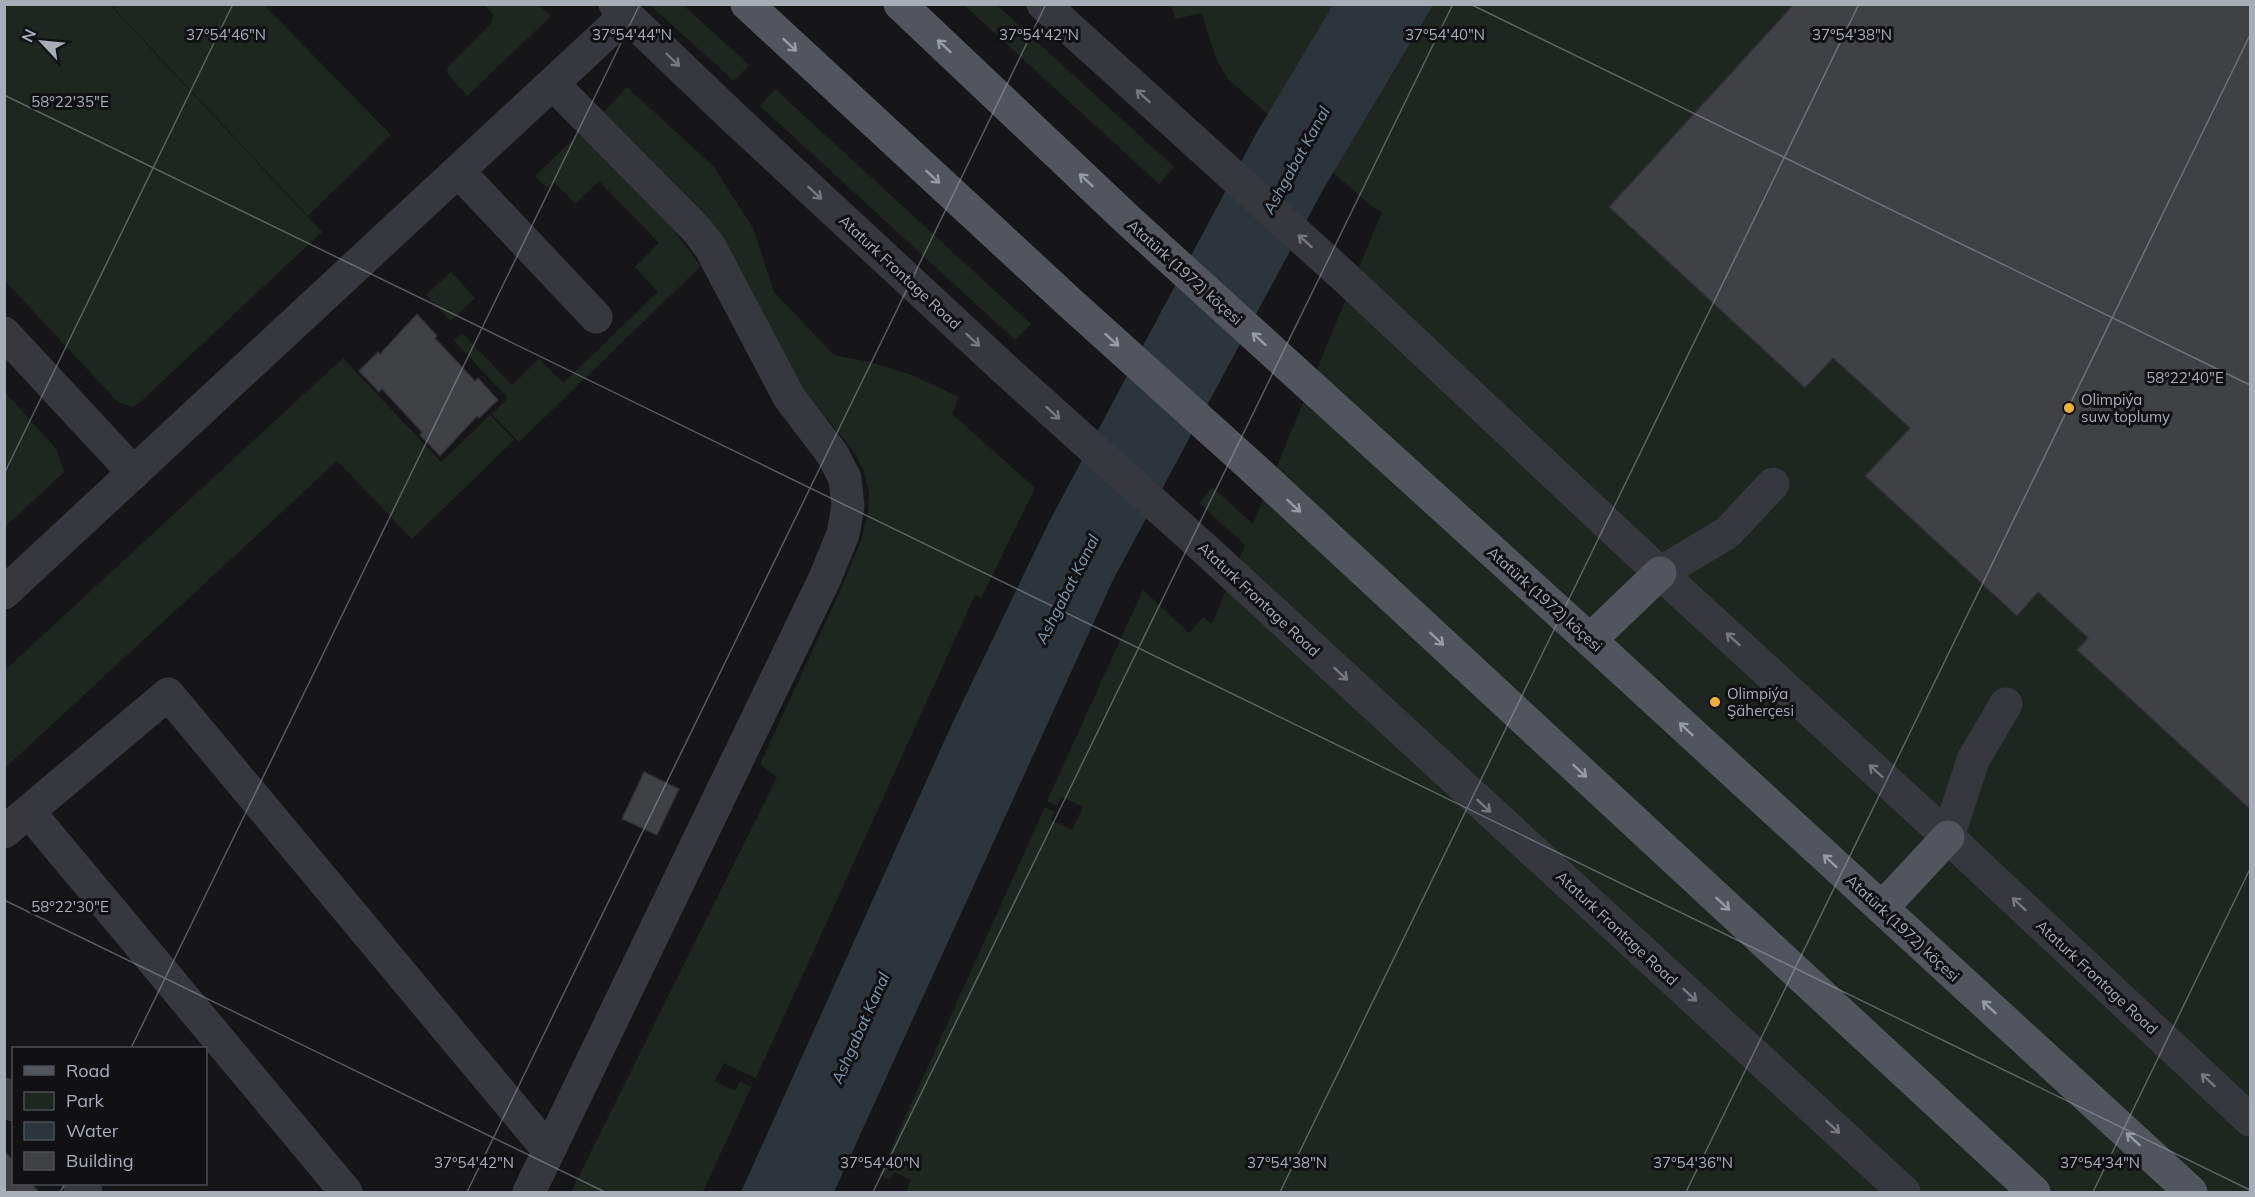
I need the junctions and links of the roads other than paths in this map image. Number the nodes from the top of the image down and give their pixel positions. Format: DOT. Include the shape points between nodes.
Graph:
graph roads {
  1 [pos="747,4"];
  2 [pos="900,4"];
  3 [pos="1043,4"];
  4 [pos="621,10"];
  5 [pos="553,84"];
  6 [pos="459,172"];
  7 [pos="596,317"];
  8 [pos="4,333"];
  9 [pos="134,473"];
  10 [pos="1773,484"];
  11 [pos="1660,573"];
  12 [pos="4,593"];
  13 [pos="1590,640"];
  14 [pos="2006,704"];
  15 [pos="17,822"];
  16 [pos="1948,837"];
  17 [pos="1882,908"];
  18 [pos="2250,1120"];
  19 [pos="551,1146"];
  20 [pos="346,1192"];
  21 [pos="529,1192"];
  22 [pos="1904,1192"];
  23 [pos="2034,1192"];
  24 [pos="2191,1192"];
  1 -- 23 [label="main road, one-way"];
  13 -- 2 [label="main road, Atatürk (1972) köçesi, one-way" via="1128,220"];
  11 -- 3 [label="street, Ataturk Frontage Road, one-way" via="1348,280"];
  4 -- 5 [label="street"];
  4 -- 22 [label="street, Ataturk Frontage Road, one-way" via="1010,374 1206,549"];
  5 -- 6 [label="street"];
  5 -- 19 [label="street" via="681,212 710,247 789,397 833,455 845,479 848,506 843,534 825,578"];
  6 -- 7 [label="street"];
  6 -- 9 [label="street"];
  8 -- 9 [label="street"];
  9 -- 12 [label="street"];
  10 -- 11 [label="street" via="1727,533"];
  11 -- 13 [label="main road"];
  16 -- 11 [label="street, Ataturk Frontage Road, one-way"];
  17 -- 13 [label="main road, Atatürk (1972) köçesi, one-way"];
  14 -- 16 [label="street" via="1973,760"];
  15 -- 19 [label="street" via="168,694 532,1131"];
  15 -- 20 [label="street"];
  16 -- 17 [label="main road"];
  18 -- 16 [label="street, Ataturk Frontage Road, one-way"];
  24 -- 17 [label="main road, Atatürk (1972) köçesi, one-way"];
  19 -- 21 [label="street"];
}
